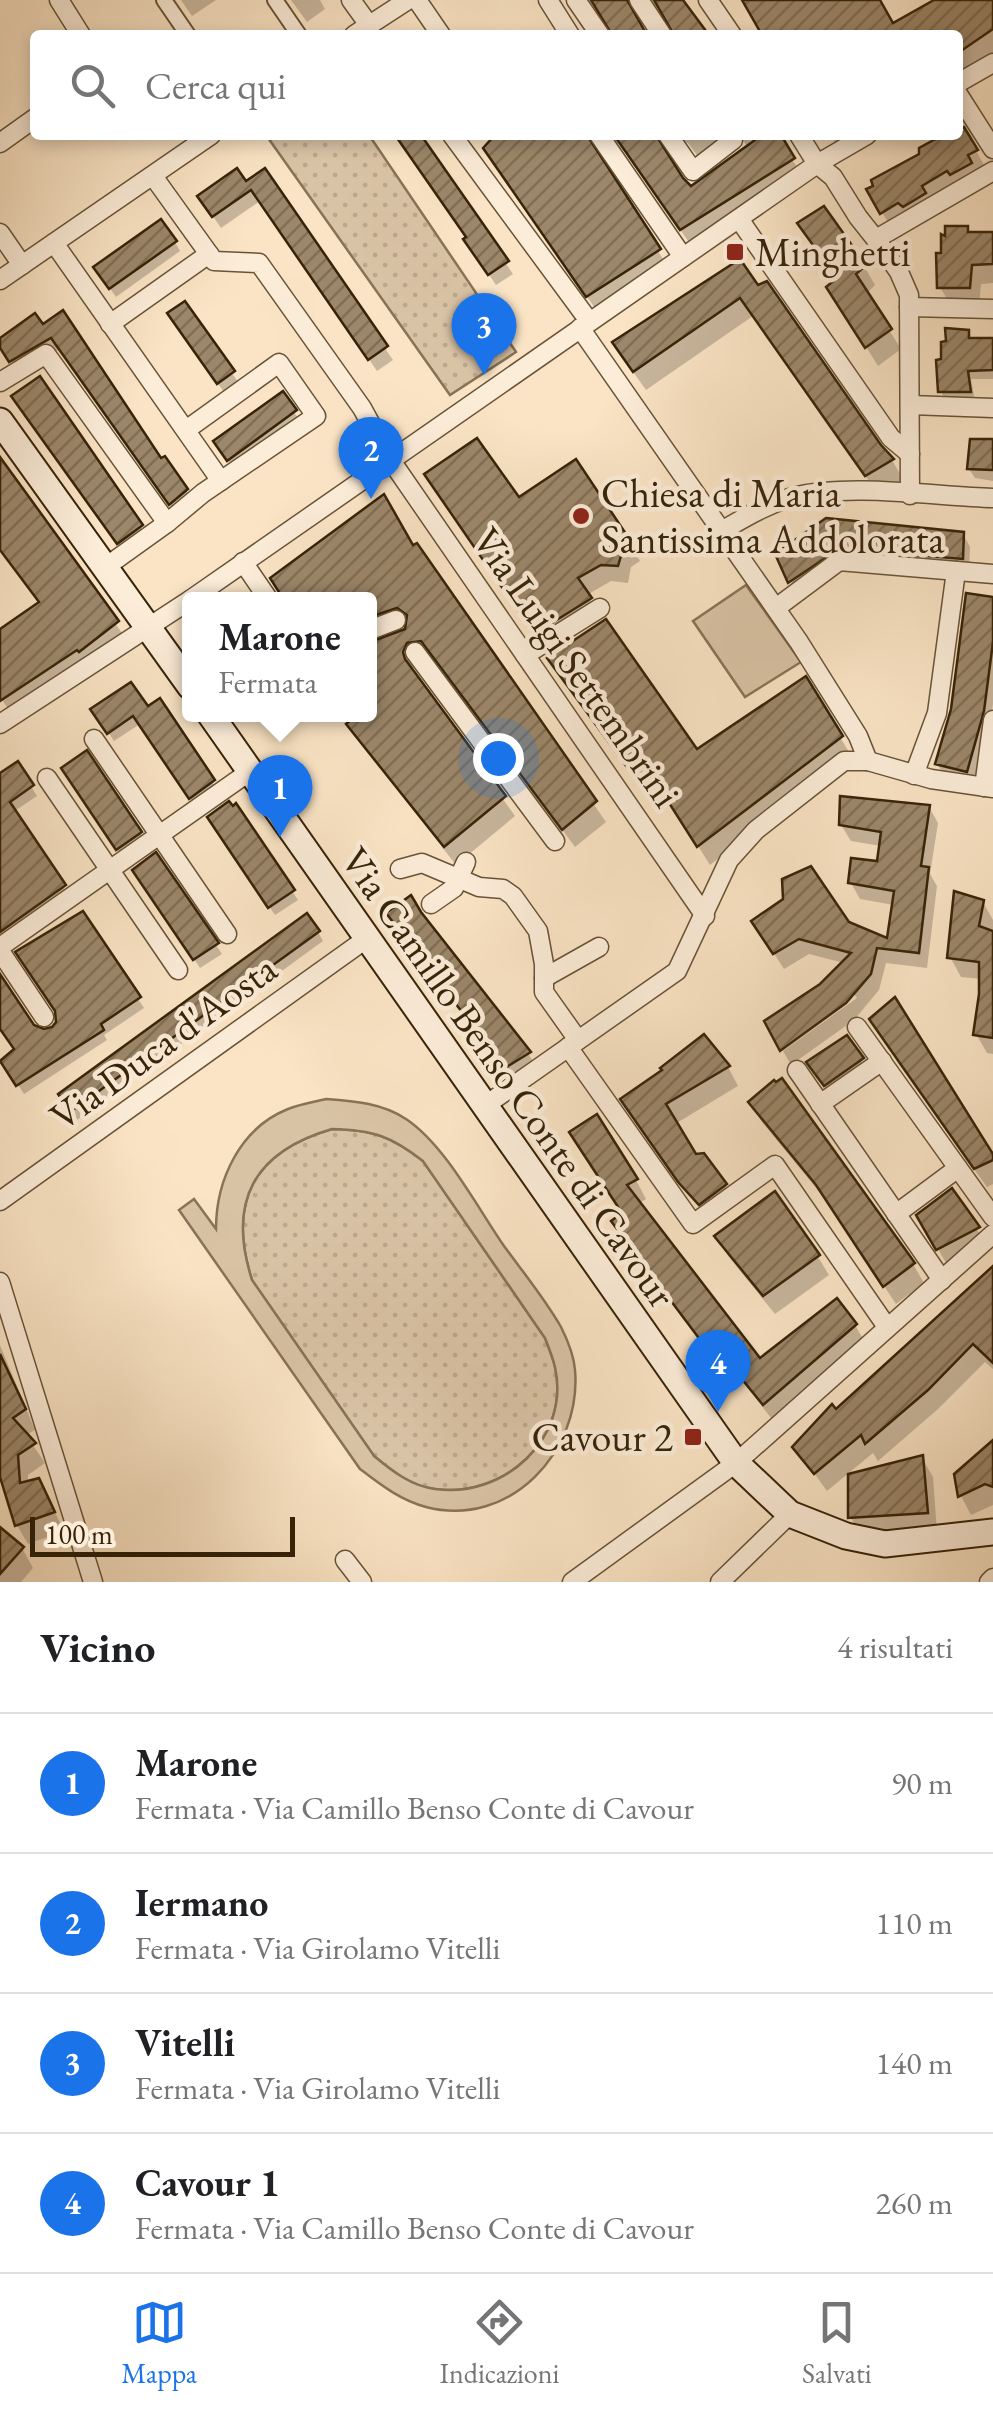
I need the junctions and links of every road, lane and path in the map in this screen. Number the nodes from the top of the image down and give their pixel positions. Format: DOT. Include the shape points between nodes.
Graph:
graph roads {
  1 [pos="59,0"];
  2 [pos="164,0"];
  3 [pos="275,0"];
  4 [pos="350,0"];
  5 [pos="408,0"];
  6 [pos="417,0"];
  7 [pos="548,0"];
  8 [pos="576,0"];
  9 [pos="639,0"];
  10 [pos="708,0"];
  11 [pos="78,30"];
  12 [pos="185,30"];
  13 [pos="296,30"];
  14 [pos="361,30"];
  15 [pos="438,30"];
  16 [pos="567,30"];
  17 [pos="597,30"];
  18 [pos="659,30"];
  19 [pos="729,30"];
  20 [pos="993,63"];
  21 [pos="963,80"];
  22 [pos="963,102"];
  23 [pos="30,122"];
  24 [pos="459,140"];
  25 [pos="602,140"];
  26 [pos="671,140"];
  27 [pos="731,140"];
  28 [pos="802,140"];
  29 [pos="858,140"];
  30 [pos="187,142"];
  31 [pos="0,143"];
  32 [pos="993,148"];
  33 [pos="817,164"];
  34 [pos="993,171"];
  35 [pos="153,176"];
  36 [pos="739,220"];
  37 [pos="0,232"];
  38 [pos="876,240"];
  39 [pos="54,243"];
  40 [pos="209,254"];
  41 [pos="683,257"];
  42 [pos="22,265"];
  43 [pos="0,280"];
  44 [pos="909,307"];
  45 [pos="993,309"];
  46 [pos="110,324"];
  47 [pos="584,324"];
  48 [pos="0,382"];
  49 [pos="910,405"];
  50 [pos="993,408"];
  51 [pos="0,422"];
  52 [pos="186,430"];
  53 [pos="910,454"];
  54 [pos="390,459"];
  55 [pos="221,481"];
  56 [pos="910,495"];
  57 [pos="993,498"];
  58 [pos="167,524"];
  59 [pos="723,530"];
  60 [pos="243,562"];
  61 [pos="107,566"];
  62 [pos="956,571"];
  63 [pos="993,574"];
  64 [pos="201,592"];
  65 [pos="264,592"];
  66 [pos="182,605"];
  67 [pos="600,608"];
  68 [pos="776,608"];
  69 [pos="396,620"];
  70 [pos="150,626"];
  71 [pos="377,627"];
  72 [pos="415,652"];
  73 [pos="526,655"];
  74 [pos="182,674"];
  75 [pos="993,720"];
  76 [pos="215,722"];
  77 [pos="0,724"];
  78 [pos="94,739"];
  79 [pos="868,761"];
  80 [pos="249,772"];
  81 [pos="914,774"];
  82 [pos="47,778"];
  83 [pos="988,788"];
  84 [pos="156,835"];
  85 [pos="554,841"];
  86 [pos="109,868"];
  87 [pos="400,869"];
  88 [pos="462,870"];
  89 [pos="431,904"];
  90 [pos="705,916"];
  91 [pos="227,934"];
  92 [pos="366,940"];
  93 [pos="598,947"];
  94 [pos="0,949"];
  95 [pos="178,970"];
  96 [pos="544,978"];
  97 [pos="44,1017"];
  98 [pos="858,1027"];
  99 [pos="573,1044"];
  100 [pos="882,1062"];
  101 [pos="796,1070"];
  102 [pos="820,1104"];
  103 [pos="483,1108"];
  104 [pos="958,1168"];
  105 [pos="0,1202"];
  106 [pos="896,1214"];
  107 [pos="993,1217"];
  108 [pos="993,1234"];
  109 [pos="942,1280"];
  110 [pos="0,1282"];
  111 [pos="888,1327"];
  112 [pos="736,1463"];
  113 [pos="790,1514"];
  114 [pos="993,1532"];
  115 [pos="345,1560"];
  116 [pos="93,1582"];
  117 [pos="362,1582"];
  118 [pos="572,1582"];
  119 [pos="720,1582"];
  1 -- 11 [label="street"];
  2 -- 12 [label="street"];
  3 -- 13 [label="street"];
  4 -- 14 [label="street"];
  5 -- 14 [label="street"];
  6 -- 15 [label="street"];
  7 -- 16 [label="street"];
  8 -- 17 [label="street"];
  9 -- 18 [label="street"];
  10 -- 19 [label="street"];
  20 -- 21 [label="street"];
  22 -- 32 [label="street"];
  23 -- 31 [label="street"];
  24 -- 47 [label="street"];
  25 -- 41 [label="street"];
  26 -- 27 [label="street" via="693,171"];
  28 -- 33 [label="street"];
  29 -- 33 [label="street"];
  30 -- 35 [label="street"];
  33 -- 36 [label="street"];
  33 -- 38 [label="street"];
  34 -- 38 [label="street"];
  35 -- 39 [label="street"];
  35 -- 40 [label="street"];
  36 -- 41 [label="street"];
  36 -- 53 [label="street" via="891,438"];
  37 -- 42 [label="street"];
  38 -- 44 [label="street" via="899,272"];
  39 -- 42 [label="street"];
  39 -- 46 [label="street"];
  40 -- 46 [label="street"];
  40 -- 54 [label="street, Via Luigi Settembrini" via="214,261 260,263"];
  41 -- 47 [label="street"];
  42 -- 43 [label="street"];
  44 -- 45 [label="street"];
  44 -- 49 [label="street"];
  46 -- 52 [label="street"];
  47 -- 54 [label="street"];
  47 -- 59 [label="street"];
  48 -- 58 [label="street" via="46,354"];
  49 -- 50 [label="street"];
  49 -- 53 [label="street"];
  51 -- 61 [label="main road"];
  52 -- 55 [label="street"];
  52 -- 55 [label="street" via="278,363 316,416"];
  53 -- 56 [label="street"];
  54 -- 60 [label="street"];
  54 -- 73 [label="street, Via Luigi Settembrini"];
  55 -- 58 [label="street"];
  56 -- 57 [label="street"];
  56 -- 59 [label="street" via="794,497"];
  58 -- 61 [label="street"];
  59 -- 68 [label="street"];
  60 -- 64 [label="street"];
  60 -- 65 [label="street"];
  61 -- 70 [label="main road"];
  62 -- 63 [label="street"];
  62 -- 68 [label="street" via="839,562"];
  62 -- 81 [label="street" via="937,713"];
  66 -- 70 [label="street"];
  67 -- 73 [label="street"];
  68 -- 79 [label="street"];
  69 -- 71 [label="street"];
  70 -- 74 [label="main road"];
  70 -- 77 [label="street"];
  72 -- 85 [label="street"];
  73 -- 90 [label="street, Via Luigi Settembrini"];
  75 -- 83 [label="street"];
  76 -- 80 [label="main road, Via Camillo Benso Conte di Cavour"];
  78 -- 84 [label="street"];
  79 -- 81 [label="street"];
  79 -- 90 [label="street" via="844,761 756,830 730,860"];
  80 -- 84 [label="street"];
  80 -- 92 [label="main road, Via Camillo Benso Conte di Cavour"];
  81 -- 83 [label="street"];
  82 -- 86 [label="street"];
  84 -- 86 [label="street"];
  84 -- 91 [label="street"];
  86 -- 94 [label="street"];
  86 -- 95 [label="street"];
  87 -- 88 [label="street" via="422,863"];
  88 -- 89 [label="street" via="454,888"];
  88 -- 96 [label="street" via="479,887 513,896 538,931"];
  90 -- 99 [label="street" via="677,971"];
  92 -- 103 [label="main road, Via Camillo Benso Conte di Cavour"];
  92 -- 105 [label="street, Via Duca d'Aosta"];
  93 -- 96 [label="street"];
  94 -- 97 [label="street"];
  96 -- 99 [label="street" via="544,992"];
  98 -- 100 [label="street"];
  99 -- 103 [label="street"];
  99 -- 111 [label="street" via="693,1224 775,1165"];
  100 -- 102 [label="street"];
  100 -- 104 [label="street"];
  101 -- 102 [label="street"];
  102 -- 106 [label="street"];
  103 -- 112 [label="main road, Via Camillo Benso Conte di Cavour"];
  104 -- 106 [label="street"];
  104 -- 107 [label="street"];
  106 -- 109 [label="street"];
  108 -- 109 [label="street"];
  109 -- 111 [label="street"];
  110 -- 116 [label="street"];
  111 -- 112 [label="street"];
  112 -- 113 [label="main road, Via Camillo Benso Conte di Cavour"];
  112 -- 118 [label="street"];
  113 -- 114 [label="main road" via="885,1544"];
  113 -- 119 [label="street"];
  115 -- 117 [label="street"];
}
